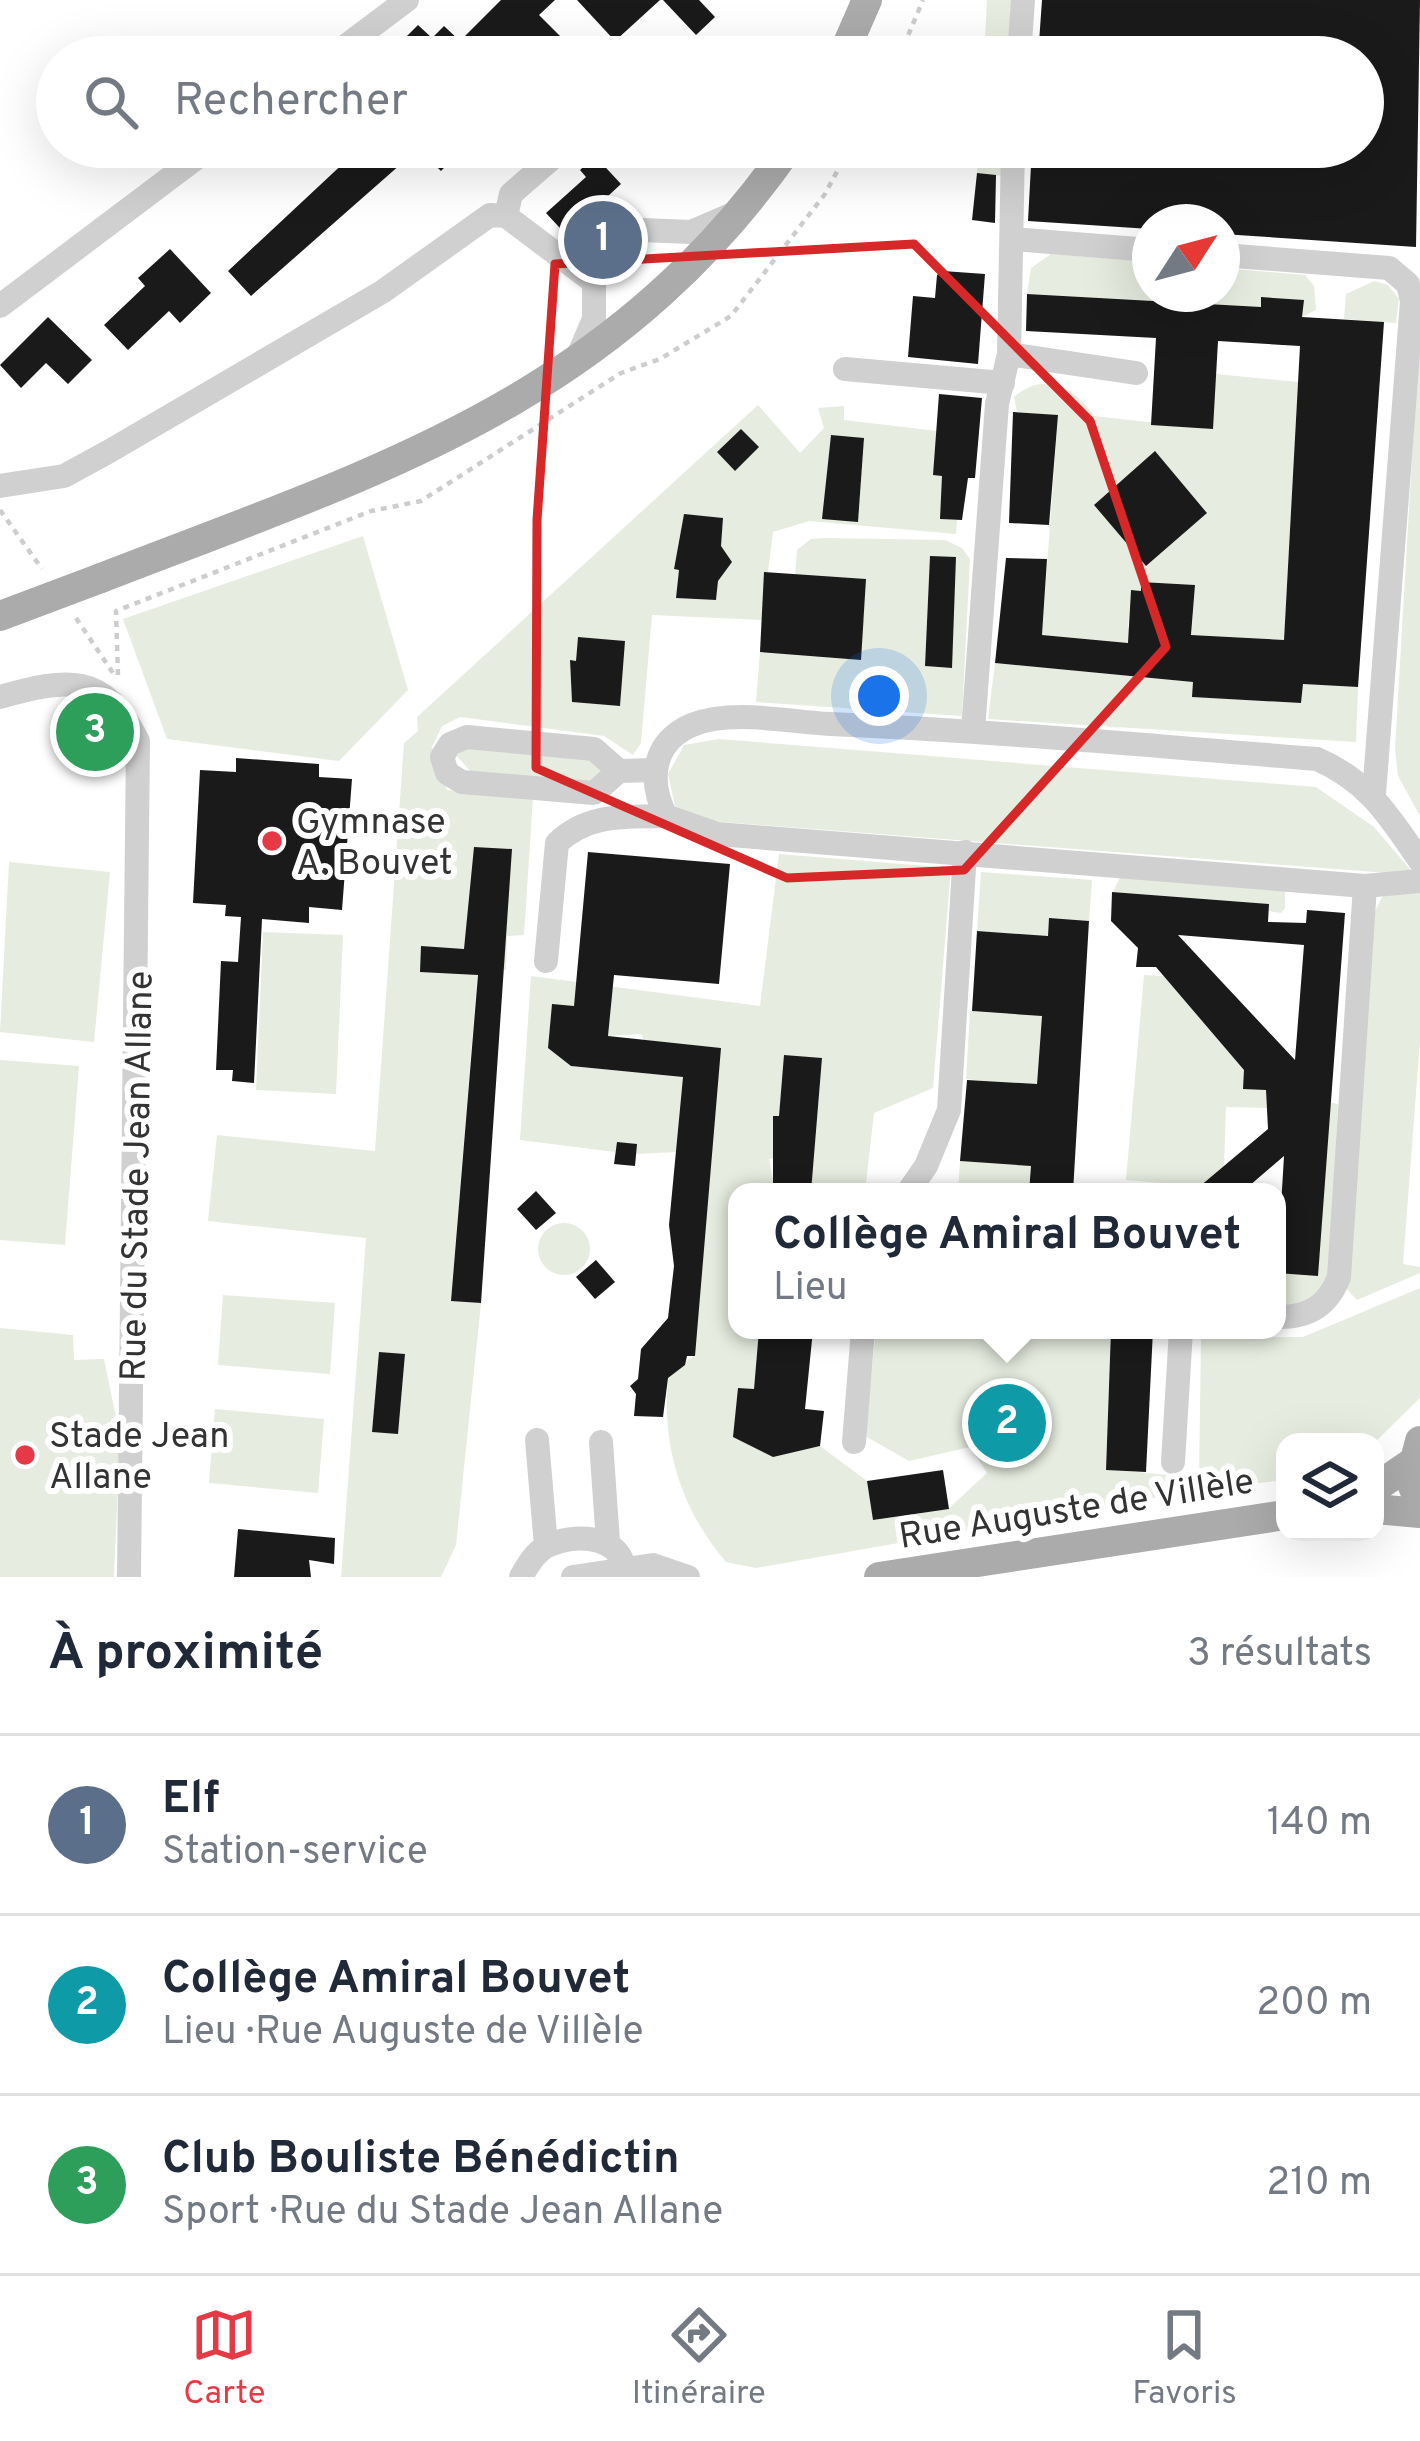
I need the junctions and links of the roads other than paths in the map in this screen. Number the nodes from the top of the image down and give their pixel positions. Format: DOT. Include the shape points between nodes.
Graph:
graph roads {
  1 [pos="407,0"];
  2 [pos="867,0"];
  3 [pos="1023,0"];
  4 [pos="359,36"];
  5 [pos="851,36"];
  6 [pos="1020,36"];
  7 [pos="183,168"];
  8 [pos="541,168"];
  9 [pos="774,168"];
  10 [pos="1012,168"];
  11 [pos="746,208"];
  12 [pos="506,216"];
  13 [pos="1012,239"];
  14 [pos="622,240"];
  15 [pos="1132,249"];
  16 [pos="1240,256"];
  17 [pos="0,306"];
  18 [pos="1009,354"];
  19 [pos="845,369"];
  20 [pos="569,370"];
  21 [pos="1136,373"];
  22 [pos="1003,382"];
  23 [pos="0,486"];
  24 [pos="0,616"];
  25 [pos="0,697"];
  26 [pos="973,731"];
  27 [pos="655,770"];
  28 [pos="619,771"];
  29 [pos="1374,794"];
  30 [pos="666,816"];
  31 [pos="965,852"];
  32 [pos="1420,860"];
  33 [pos="1420,881"];
  34 [pos="1365,886"];
  35 [pos="546,961"];
  36 [pos="914,1183"];
  37 [pos="1286,1317"];
  38 [pos="862,1339"];
  39 [pos="1180,1339"];
  40 [pos="537,1440"];
  41 [pos="601,1442"];
  42 [pos="854,1442"];
  43 [pos="1415,1452"];
  44 [pos="1173,1462"];
  45 [pos="1384,1480"];
  46 [pos="1420,1503"];
  47 [pos="1384,1510"];
  48 [pos="1420,1513"];
  49 [pos="1276,1515"];
  50 [pos="608,1542"];
  51 [pos="546,1546"];
  52 [pos="624,1567"];
  53 [pos="915,1574"];
  54 [pos="129,1577"];
  55 [pos="521,1577"];
  56 [pos="573,1577"];
  57 [pos="688,1577"];
  58 [pos="879,1577"];
  1 -- 4 [label="street"];
  2 -- 5 [label="main road"];
  3 -- 6 [label="street"];
  7 -- 17 [label="street"];
  8 -- 12 [label="street" via="511,194"];
  9 -- 11 [label="main road"];
  10 -- 13 [label="street"];
  11 -- 14 [label="street" via="692,232 642,230"];
  11 -- 20 [label="main road" via="666,292"];
  12 -- 20 [label="street" via="592,273 594,319"];
  12 -- 23 [label="street" via="474,222 382,292 64,476"];
  13 -- 15 [label="street"];
  13 -- 18 [label="street"];
  16 -- 29 [label="street" via="1389,268 1408,284"];
  18 -- 21 [label="street"];
  18 -- 22 [label="street"];
  19 -- 22 [label="street"];
  20 -- 24 [label="main road, bridge" via="432,446"];
  22 -- 26 [label="street"];
  25 -- 54 [label="street, Rue du Stade Jean Allane" via="45,685 94,688 120,705 138,741"];
  26 -- 27 [label="street" via="720,718 677,733"];
  26 -- 29 [label="street" via="1317,759"];
  27 -- 28 [label="street"];
  27 -- 30 [label="street" via="654,794"];
  28 -- 28 [label="street" via="594,793 462,782 446,773 442,757 466,737 594,749"];
  29 -- 32 [label="street"];
  30 -- 31 [label="street" via="717,833"];
  30 -- 35 [label="street" via="600,818 556,843"];
  31 -- 34 [label="street"];
  31 -- 36 [label="street" via="949,1110"];
  33 -- 34 [label="street"];
  34 -- 37 [label="street" via="1339,1277 1323,1305"];
  38 -- 42 [label="street"];
  39 -- 44 [label="street"];
  40 -- 51 [label="street"];
  41 -- 50 [label="street"];
  43 -- 45 [label="main road"];
  43 -- 46 [label="main road"];
  47 -- 48 [label="main road"];
  49 -- 53 [label="main road, Rue Auguste de Villèle"];
  50 -- 51 [label="street"];
  50 -- 52 [label="street"];
  51 -- 55 [label="street"];
  52 -- 56 [label="street"];
  52 -- 57 [label="street" via="663,1566"];
  53 -- 58 [label="main road, Rue Auguste de Villèle"];
}
